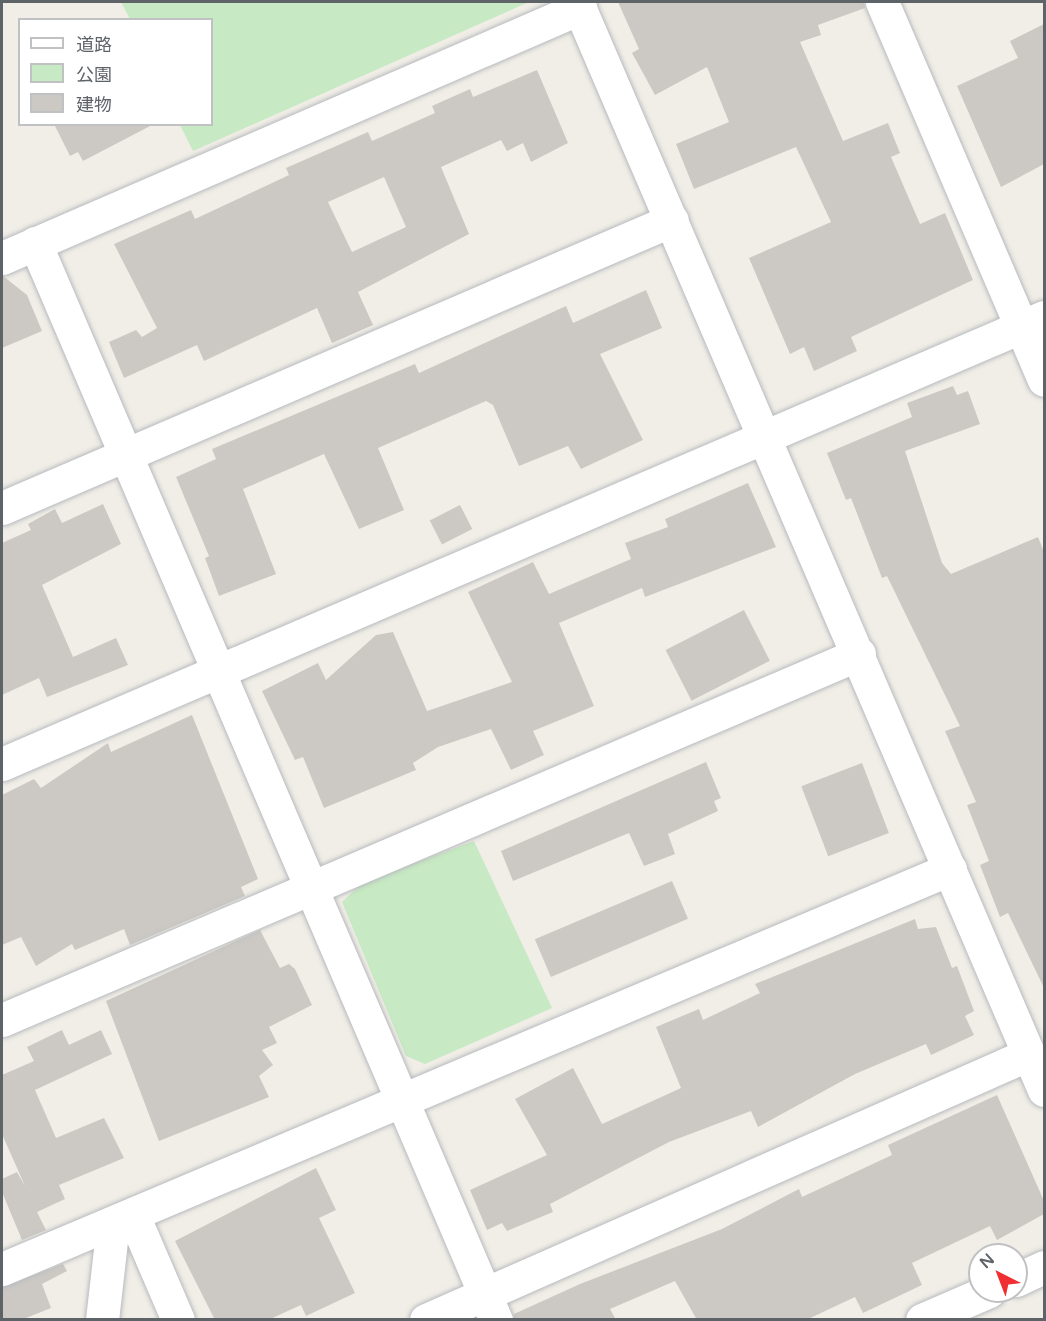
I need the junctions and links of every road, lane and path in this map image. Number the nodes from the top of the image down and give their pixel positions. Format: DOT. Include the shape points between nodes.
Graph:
graph roads {
  1 [pos="882,2"];
  2 [pos="579,5"];
  3 [pos="672,220"];
  4 [pos="35,243"];
  5 [pos="2,258"];
  6 [pos="1033,322"];
  7 [pos="1044,380"];
  8 [pos="766,436"];
  9 [pos="127,454"];
  10 [pos="2,508"];
  11 [pos="859,654"];
  12 [pos="218,671"];
  13 [pos="2,764"];
  14 [pos="951,868"];
  15 [pos="310,887"];
  16 [pos="2,1020"];
  17 [pos="1029,1054"];
  18 [pos="1044,1090"];
  19 [pos="403,1103"];
  20 [pos="123,1219"];
  21 [pos="1044,1268"];
  22 [pos="2,1269"];
  23 [pos="1028,1275"];
  24 [pos="968,1300"];
  25 [pos="490,1306"];
  26 [pos="102,1320"];
  27 [pos="178,1320"];
  28 [pos="426,1320"];
  29 [pos="922,1320"];
  1 -- 6 [label="street"];
  2 -- 3 [label="street"];
  2 -- 4 [label="street"];
  3 -- 8 [label="street"];
  3 -- 9 [label="street"];
  4 -- 5 [label="street"];
  4 -- 9 [label="street"];
  6 -- 7 [label="street"];
  6 -- 8 [label="street"];
  8 -- 11 [label="street"];
  8 -- 12 [label="street"];
  9 -- 10 [label="street"];
  9 -- 12 [label="street"];
  11 -- 14 [label="street"];
  11 -- 15 [label="street"];
  12 -- 13 [label="street"];
  12 -- 15 [label="street"];
  14 -- 17 [label="street"];
  14 -- 19 [label="street"];
  15 -- 16 [label="street"];
  15 -- 19 [label="street"];
  17 -- 18 [label="street"];
  17 -- 25 [label="street"];
  19 -- 20 [label="street"];
  19 -- 25 [label="street"];
  20 -- 22 [label="street"];
  20 -- 26 [label="street"];
  20 -- 27 [label="street"];
  21 -- 23 [label="street"];
  24 -- 29 [label="street"];
  25 -- 28 [label="street"];
}
